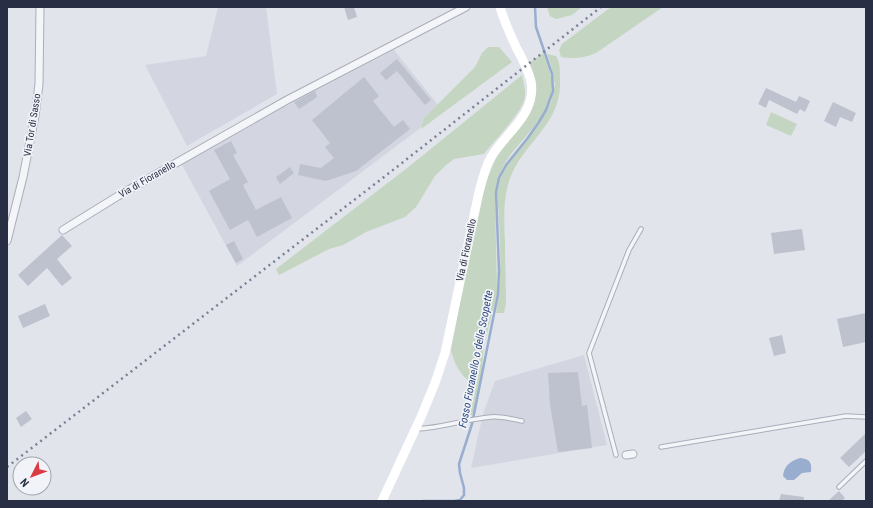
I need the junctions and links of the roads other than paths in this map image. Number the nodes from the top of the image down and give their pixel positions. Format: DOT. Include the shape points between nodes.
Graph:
graph roads {
  1 [pos="40,7"];
  2 [pos="466,7"];
  3 [pos="500,7"];
  4 [pos="641,228"];
  5 [pos="63,230"];
  6 [pos="7,241"];
  7 [pos="866,417"];
  8 [pos="522,421"];
  9 [pos="415,429"];
  10 [pos="661,447"];
  11 [pos="616,455"];
  12 [pos="866,461"];
  13 [pos="839,487"];
  14 [pos="382,501"];
  1 -- 6 [label="street, Via Tor di Sasso" via="39,84 35,116"];
  2 -- 5 [label="street, Via di Fioranello" via="287,100"];
  3 -- 9 [label="street, Via di Fioranello" via="529,74 531,100 517,125 491,158 483,176 445,352"];
  4 -- 11 [label="lane" via="629,250 589,353"];
  7 -- 10 [label="lane" via="846,416"];
  8 -- 9 [label="lane" via="493,416 429,429"];
  9 -- 14 [label="street, Via di Fioranello"];
  12 -- 13 [label="lane"];
}
